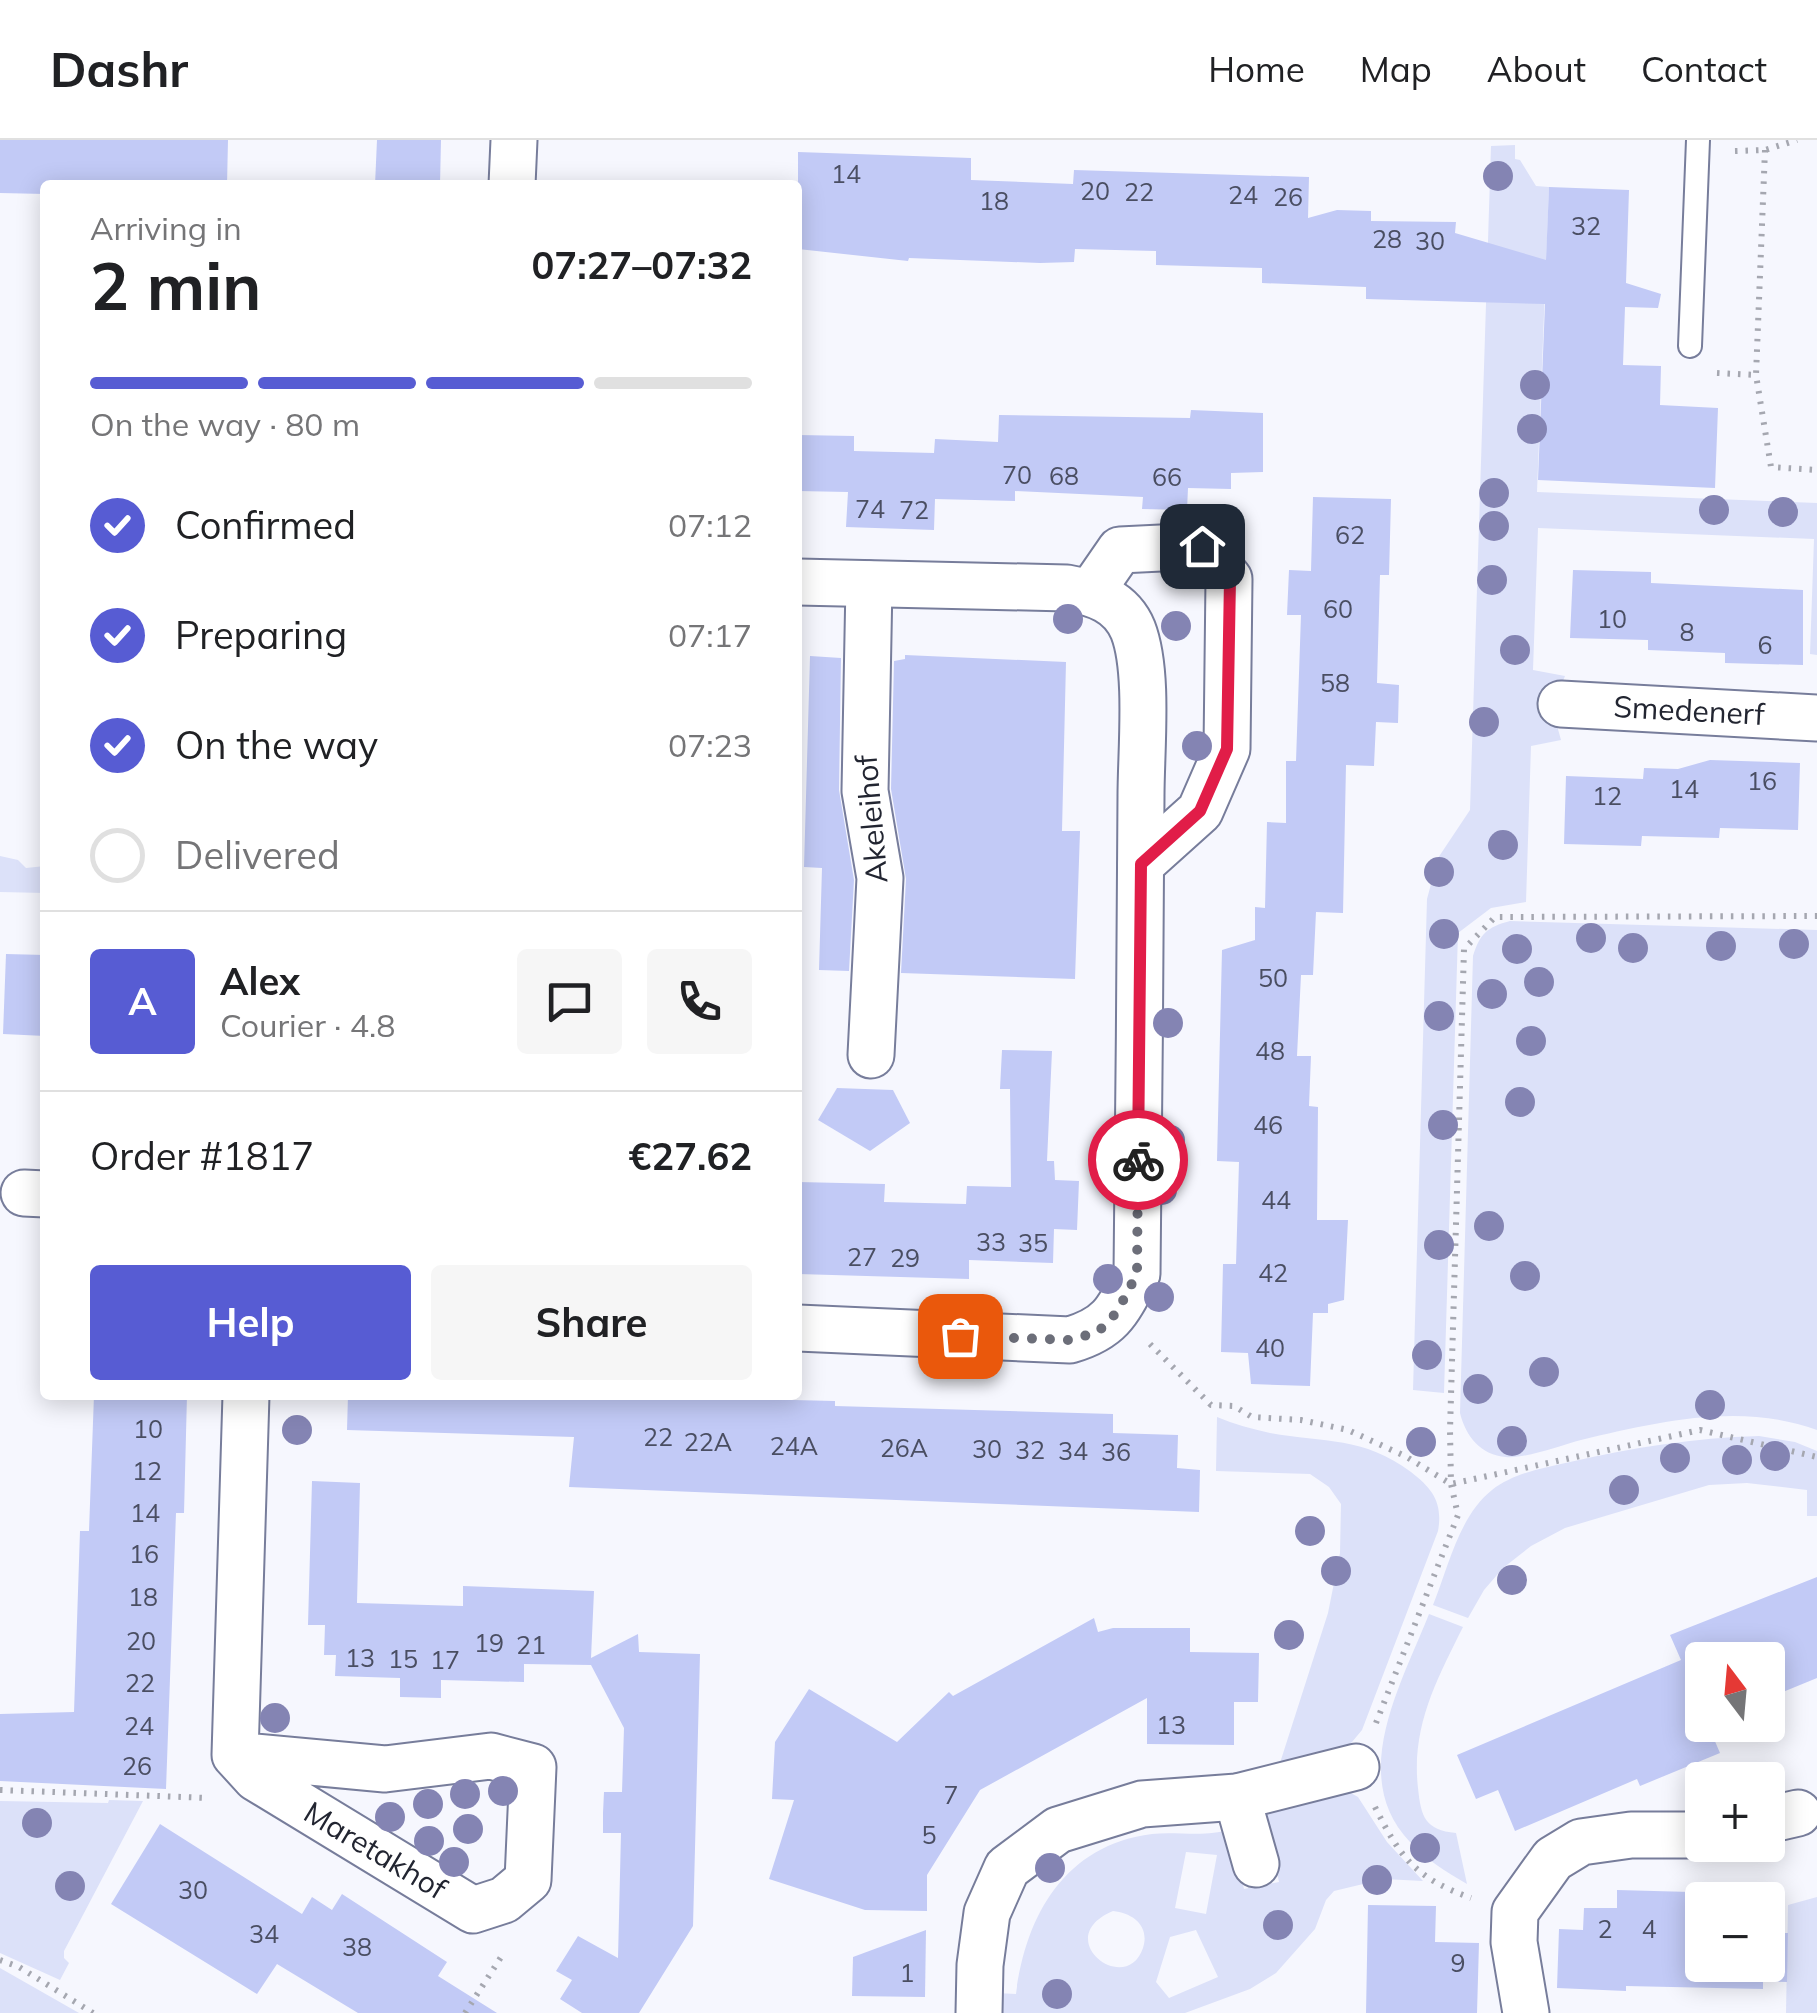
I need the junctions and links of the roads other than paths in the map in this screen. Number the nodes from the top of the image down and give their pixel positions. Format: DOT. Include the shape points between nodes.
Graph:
graph roads {
  1 [pos="514,140"];
  2 [pos="1698,146"];
  3 [pos="512,180"];
  4 [pos="1690,346"];
  5 [pos="802,582"];
  6 [pos="869,584"];
  7 [pos="1091,592"];
  8 [pos="1561,704"];
  9 [pos="1817,718"];
  10 [pos="1141,864"];
  11 [pos="872,1055"];
  12 [pos="802,1328"];
  13 [pos="246,1400"];
  14 [pos="245,1766"];
  15 [pos="1356,1766"];
  16 [pos="1237,1797"];
  17 [pos="1685,1835"];
  18 [pos="1256,1864"];
  19 [pos="979,2013"];
  20 [pos="1526,2013"];
  1 -- 3 [label="street"];
  2 -- 4 [label="lane"];
  5 -- 6 [label="street"];
  6 -- 7 [label="street"];
  6 -- 11 [label="street, Akeleihof" via="866,791 880,878"];
  7 -- 10 [label="street" via="1120,607 1141,665"];
  7 -- 10 [label="street" via="1120,550 1202,546 1230,579 1227,749 1200,811"];
  8 -- 9 [label="street, Smedenerf"];
  10 -- 12 [label="street" via="1137,1274 1117,1312 1098,1332 1070,1340"];
  13 -- 14 [label="street"];
  14 -- 14 [label="street, Maretakhof" via="474,1910 504,1900 528,1880 533,1768 491,1756 385,1769"];
  15 -- 16 [label="street"];
  16 -- 18 [label="street"];
  16 -- 19 [label="street" via="1142,1804 1058,1830 1006,1868 987,1913"];
  17 -- 20 [label="street" via="1581,1842 1553,1859 1515,1912"];
}
